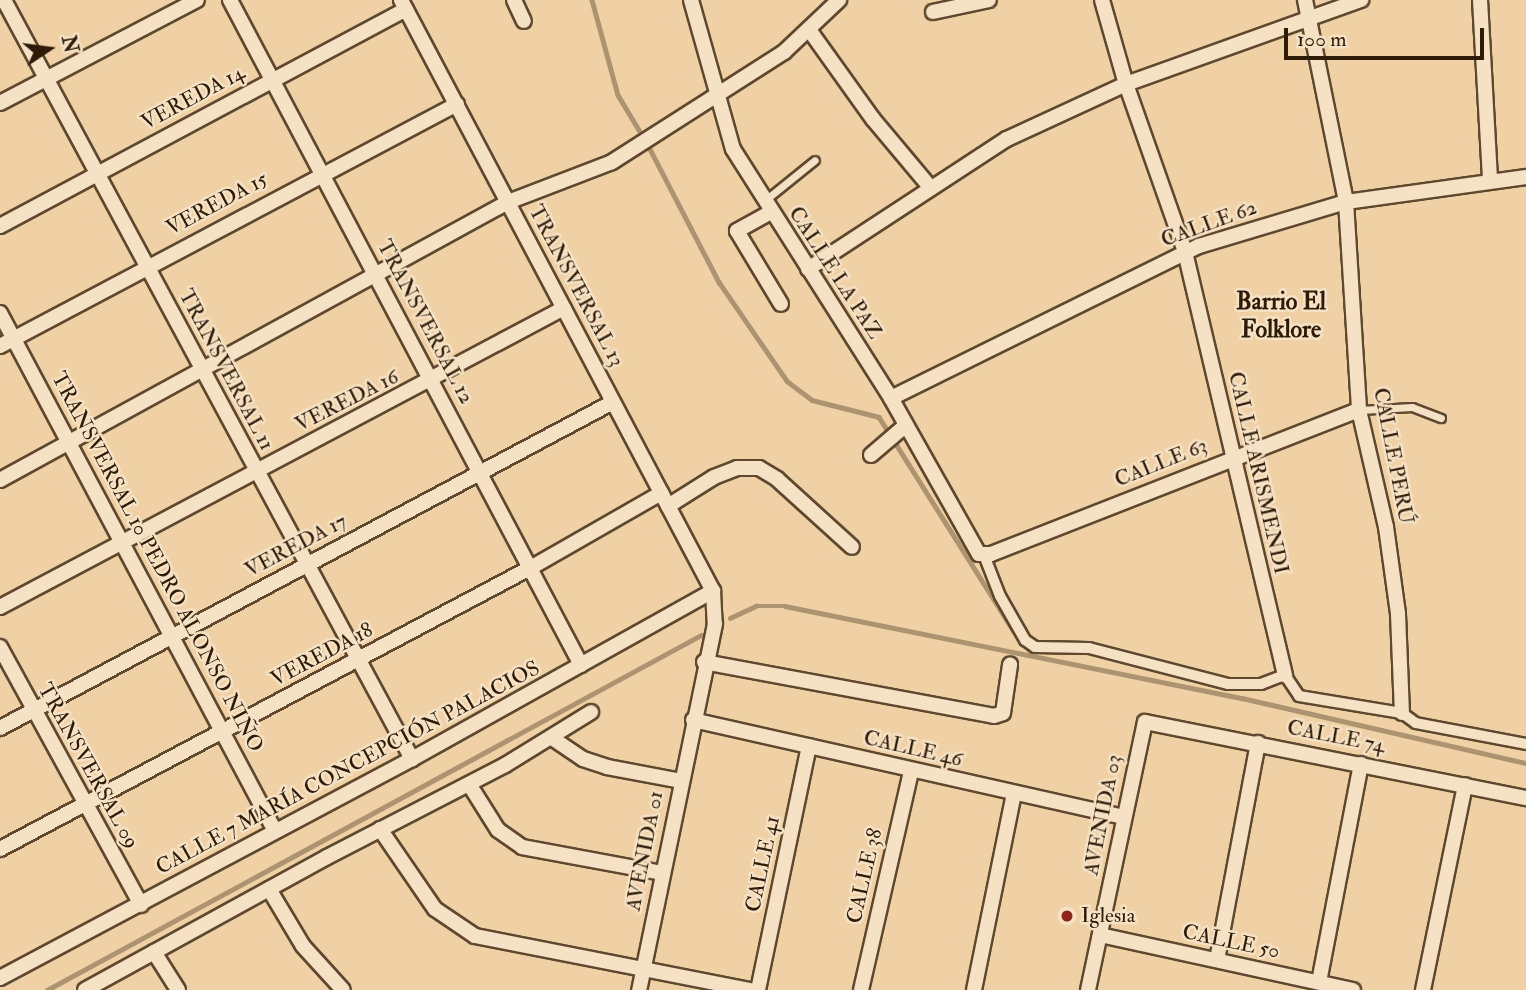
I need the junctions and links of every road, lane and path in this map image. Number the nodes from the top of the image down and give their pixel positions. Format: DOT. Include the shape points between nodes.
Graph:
graph roads {
  1 [pos="4,0"];
  2 [pos="197,0"];
  3 [pos="230,0"];
  4 [pos="514,0"];
  5 [pos="691,0"];
  6 [pos="839,0"];
  7 [pos="989,0"];
  8 [pos="1102,0"];
  9 [pos="1305,0"];
  10 [pos="1361,0"];
  11 [pos="1480,0"];
  12 [pos="404,5"];
  13 [pos="823,7"];
  14 [pos="933,12"];
  15 [pos="1309,20"];
  16 [pos="524,21"];
  17 [pos="810,32"];
  18 [pos="45,79"];
  19 [pos="273,79"];
  20 [pos="1126,84"];
  21 [pos="716,95"];
  22 [pos="0,103"];
  23 [pos="457,104"];
  24 [pos="815,160"];
  25 [pos="322,173"];
  26 [pos="96,174"];
  27 [pos="1526,177"];
  28 [pos="1490,181"];
  29 [pos="930,187"];
  30 [pos="508,202"];
  31 [pos="1346,202"];
  32 [pos="767,207"];
  33 [pos="0,226"];
  34 [pos="1185,252"];
  35 [pos="146,265"];
  36 [pos="808,269"];
  37 [pos="375,273"];
  38 [pos="781,304"];
  39 [pos="564,308"];
  40 [pos="0,313"];
  41 [pos="14,338"];
  42 [pos="0,346"];
  43 [pos="201,368"];
  44 [pos="433,381"];
  45 [pos="891,398"];
  46 [pos="613,402"];
  47 [pos="1359,410"];
  48 [pos="1441,418"];
  49 [pos="901,429"];
  50 [pos="68,443"];
  51 [pos="871,454"];
  52 [pos="1231,458"];
  53 [pos="256,471"];
  54 [pos="481,471"];
  55 [pos="0,480"];
  56 [pos="665,499"];
  57 [pos="122,543"];
  58 [pos="852,547"];
  59 [pos="981,555"];
  60 [pos="307,564"];
  61 [pos="532,567"];
  62 [pos="713,591"];
  63 [pos="0,607"];
  64 [pos="173,637"];
  65 [pos="0,647"];
  66 [pos="358,659"];
  67 [pos="704,662"];
  68 [pos="1010,665"];
  69 [pos="581,666"];
  70 [pos="1285,675"];
  71 [pos="34,710"];
  72 [pos="591,712"];
  73 [pos="1402,713"];
  74 [pos="693,720"];
  75 [pos="0,728"];
  76 [pos="1142,730"];
  77 [pos="224,731"];
  78 [pos="552,738"];
  79 [pos="1258,743"];
  80 [pos="1526,744"];
  81 [pos="809,746"];
  82 [pos="412,759"];
  83 [pos="1361,764"];
  84 [pos="911,771"];
  85 [pos="681,781"];
  86 [pos="469,784"];
  87 [pos="1465,785"];
  88 [pos="1014,793"];
  89 [pos="1526,797"];
  90 [pos="85,805"];
  91 [pos="1124,817"];
  92 [pos="380,829"];
  93 [pos="275,831"];
  94 [pos="0,849"];
  95 [pos="662,873"];
  96 [pos="269,889"];
  97 [pos="141,905"];
  98 [pos="1100,935"];
  99 [pos="154,952"];
  100 [pos="1217,960"];
  101 [pos="643,970"];
  102 [pos="0,978"];
  103 [pos="1319,982"];
  104 [pos="86,990"];
  105 [pos="178,990"];
  106 [pos="343,990"];
  107 [pos="639,990"];
  108 [pos="750,990"];
  109 [pos="758,990"];
  110 [pos="861,990"];
  111 [pos="974,990"];
  112 [pos="1088,990"];
  113 [pos="1353,990"];
  114 [pos="1423,990"];
  1 -- 18 [label="street, TRANSVERSAL 11"];
  2 -- 18 [label="street"];
  3 -- 19 [label="street, TRANSVERSAL 12"];
  4 -- 16 [label="street"];
  5 -- 21 [label="street, CALLE LA PAZ"];
  6 -- 13 [label="street"];
  7 -- 14 [label="street"];
  8 -- 20 [label="street, CALLE ARISMENDI"];
  9 -- 15 [label="street, CALLE PERÚ"];
  10 -- 15 [label="street"];
  11 -- 28 [label="street"];
  12 -- 19 [label="street, VEREDA 14"];
  12 -- 23 [label="street, TRANSVERSAL 13"];
  13 -- 17 [label="street"];
  15 -- 20 [label="street"];
  15 -- 31 [label="street, CALLE PERÚ"];
  17 -- 21 [label="street"];
  17 -- 29 [label="street" via="873,120"];
  18 -- 22 [label="street"];
  18 -- 26 [label="street, TRANSVERSAL 11"];
  19 -- 25 [label="street, TRANSVERSAL 12"];
  19 -- 26 [label="street, VEREDA 14"];
  20 -- 29 [label="street" via="1007,139"];
  20 -- 34 [label="street, CALLE ARISMENDI"];
  21 -- 30 [label="street" via="612,162"];
  21 -- 32 [label="street, CALLE LA PAZ" via="733,149"];
  23 -- 25 [label="street, VEREDA 15"];
  23 -- 30 [label="street, TRANSVERSAL 13"];
  24 -- 32 [label="lane"];
  25 -- 35 [label="street, VEREDA 15"];
  25 -- 37 [label="street, TRANSVERSAL 12"];
  26 -- 33 [label="street, VEREDA 14"];
  26 -- 35 [label="street, TRANSVERSAL 11"];
  27 -- 28 [label="street, CALLE 62"];
  28 -- 31 [label="street, CALLE 62"];
  29 -- 36 [label="street"];
  30 -- 37 [label="street"];
  30 -- 39 [label="street, TRANSVERSAL 13"];
  31 -- 34 [label="street, CALLE 62"];
  31 -- 47 [label="street, CALLE PERÚ"];
  32 -- 36 [label="street, CALLE LA PAZ"];
  32 -- 38 [label="street" via="737,231"];
  34 -- 45 [label="street, CALLE 62" via="1044,326"];
  34 -- 52 [label="street, CALLE ARISMENDI"];
  35 -- 41 [label="street, VEREDA 15"];
  35 -- 43 [label="street, TRANSVERSAL 11"];
  36 -- 45 [label="street, CALLE LA PAZ"];
  37 -- 43 [label="street"];
  37 -- 44 [label="street, TRANSVERSAL 12"];
  39 -- 44 [label="street, VEREDA 16"];
  39 -- 46 [label="street, TRANSVERSAL 13"];
  40 -- 41 [label="street, TRANSVERSAL 10 PEDRO ALONSO NIÑO"];
  41 -- 42 [label="street, VEREDA 15"];
  41 -- 50 [label="street, TRANSVERSAL 10 PEDRO ALONSO NIÑO"];
  43 -- 50 [label="street"];
  43 -- 53 [label="street, TRANSVERSAL 11"];
  44 -- 53 [label="street, VEREDA 16"];
  44 -- 54 [label="street, TRANSVERSAL 12"];
  45 -- 49 [label="street, CALLE LA PAZ"];
  46 -- 54 [label="street, VEREDA 17"];
  46 -- 56 [label="street, TRANSVERSAL 13"];
  47 -- 48 [label="lane" via="1412,407"];
  47 -- 52 [label="street, CALLE 63"];
  47 -- 73 [label="street, CALLE PERÚ" via="1387,527 1398,614"];
  49 -- 51 [label="street"];
  49 -- 59 [label="street, CALLE LA PAZ"];
  50 -- 55 [label="street"];
  50 -- 57 [label="street, TRANSVERSAL 10 PEDRO ALONSO NIÑO"];
  52 -- 59 [label="street, CALLE 63"];
  52 -- 70 [label="street, CALLE ARISMENDI"];
  53 -- 57 [label="street, VEREDA 16"];
  53 -- 60 [label="street, TRANSVERSAL 11"];
  54 -- 60 [label="street, VEREDA 17"];
  54 -- 61 [label="street, TRANSVERSAL 12"];
  56 -- 58 [label="street, VEREDA 18" via="737,468 759,468"];
  56 -- 61 [label="street, VEREDA 18"];
  56 -- 62 [label="street, TRANSVERSAL 13"];
  57 -- 63 [label="street, VEREDA 16"];
  57 -- 64 [label="street, TRANSVERSAL 10 PEDRO ALONSO NIÑO"];
  59 -- 70 [label="street" via="1028,644 1089,648 1228,684 1261,684"];
  60 -- 64 [label="street, VEREDA 17"];
  60 -- 66 [label="street, TRANSVERSAL 11"];
  61 -- 66 [label="street, VEREDA 18"];
  61 -- 69 [label="street, TRANSVERSAL 12"];
  62 -- 67 [label="street, AVENIDA 01" via="715,624"];
  62 -- 69 [label="street, CALLE 7 MARÍA CONCEPCIÓN PALACIOS"];
  64 -- 71 [label="street, VEREDA 17"];
  64 -- 77 [label="street, TRANSVERSAL 10 PEDRO ALONSO NIÑO"];
  65 -- 71 [label="street, TRANSVERSAL 09"];
  66 -- 77 [label="street, VEREDA 18"];
  66 -- 82 [label="street, TRANSVERSAL 11"];
  67 -- 68 [label="street" via="994,716 1003,713"];
  67 -- 74 [label="street, AVENIDA 01"];
  69 -- 82 [label="street, CALLE 7 MARÍA CONCEPCIÓN PALACIOS"];
  70 -- 73 [label="street" via="1299,696"];
  71 -- 75 [label="street, VEREDA 17"];
  71 -- 90 [label="street, TRANSVERSAL 09"];
  72 -- 78 [label="street"];
  73 -- 80 [label="street" via="1416,723"];
  74 -- 81 [label="street, CALLE 46"];
  74 -- 85 [label="street, AVENIDA 01"];
  76 -- 79 [label="street, CALLE 74" via="1145,722"];
  76 -- 91 [label="street, AVENIDA 03"];
  77 -- 90 [label="street, VEREDA 18"];
  77 -- 93 [label="street, TRANSVERSAL 10 PEDRO ALONSO NIÑO"];
  78 -- 85 [label="street" via="595,763"];
  78 -- 86 [label="street"];
  79 -- 83 [label="street, CALLE 74"];
  79 -- 100 [label="street"];
  81 -- 84 [label="street, CALLE 46"];
  81 -- 109 [label="street, CALLE 41"];
  82 -- 93 [label="street, CALLE 7 MARÍA CONCEPCIÓN PALACIOS"];
  83 -- 87 [label="street, CALLE 74"];
  83 -- 103 [label="street"];
  84 -- 88 [label="street, CALLE 46"];
  84 -- 110 [label="street, CALLE 38"];
  85 -- 95 [label="street, AVENIDA 01"];
  86 -- 92 [label="street"];
  86 -- 95 [label="street" via="498,830 523,848"];
  87 -- 89 [label="street, CALLE 74"];
  87 -- 114 [label="street"];
  88 -- 91 [label="street, CALLE 46"];
  88 -- 111 [label="street"];
  90 -- 94 [label="street, VEREDA 18"];
  90 -- 97 [label="street, TRANSVERSAL 09"];
  91 -- 98 [label="street, AVENIDA 03"];
  92 -- 96 [label="street"];
  92 -- 101 [label="street" via="435,909 475,936"];
  93 -- 97 [label="street, CALLE 7 MARÍA CONCEPCIÓN PALACIOS"];
  95 -- 101 [label="street, AVENIDA 01"];
  96 -- 99 [label="street"];
  96 -- 106 [label="street" via="303,946"];
  97 -- 102 [label="street, CALLE 7 MARÍA CONCEPCIÓN PALACIOS"];
  98 -- 100 [label="street, CALLE 50"];
  98 -- 112 [label="street, AVENIDA 03"];
  99 -- 104 [label="street"];
  99 -- 105 [label="street"];
  100 -- 103 [label="street, CALLE 50"];
  101 -- 107 [label="street, AVENIDA 01"];
  101 -- 108 [label="street"];
  103 -- 113 [label="street, CALLE 50"];
}
